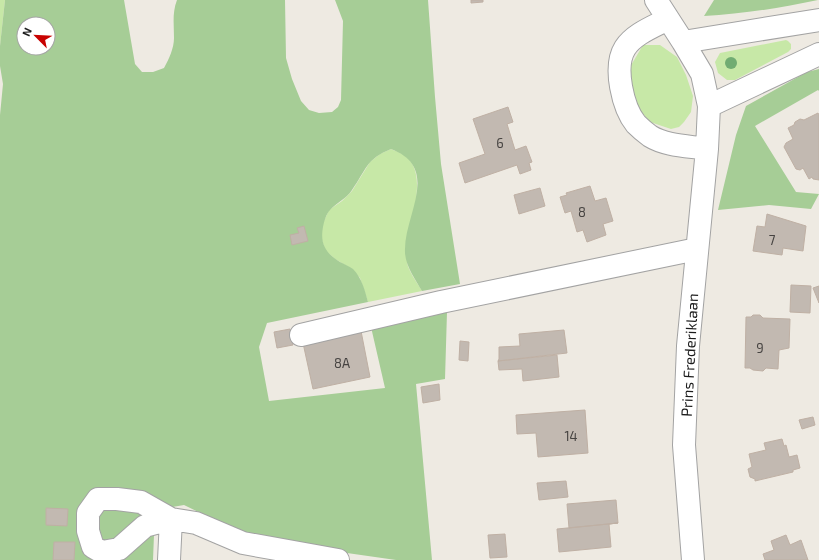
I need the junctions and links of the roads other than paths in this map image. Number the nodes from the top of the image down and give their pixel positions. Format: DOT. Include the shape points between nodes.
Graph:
graph roads {
  1 [pos="656,0"];
  2 [pos="668,19"];
  3 [pos="819,20"];
  4 [pos="683,42"];
  5 [pos="819,54"];
  6 [pos="709,106"];
  7 [pos="707,150"];
  8 [pos="697,249"];
  9 [pos="301,335"];
  10 [pos="169,560"];
  11 [pos="338,560"];
  12 [pos="693,560"];
  1 -- 2 [label="street, Prins Frederiklaan"];
  2 -- 4 [label="street, Prins Frederiklaan"];
  2 -- 7 [label="street" via="636,36 624,49 619,78 623,96 636,124 651,136 668,143"];
  3 -- 4 [label="street"];
  4 -- 6 [label="street, Prins Frederiklaan" via="702,74"];
  5 -- 6 [label="street"];
  6 -- 7 [label="street, Prins Frederiklaan"];
  7 -- 8 [label="street, Prins Frederiklaan"];
  8 -- 9 [label="street" via="441,302"];
  8 -- 12 [label="street, Prins Frederiklaan" via="688,346 684,445"];
  10 -- 11 [label="street" via="171,519 196,523 243,543"];
}
